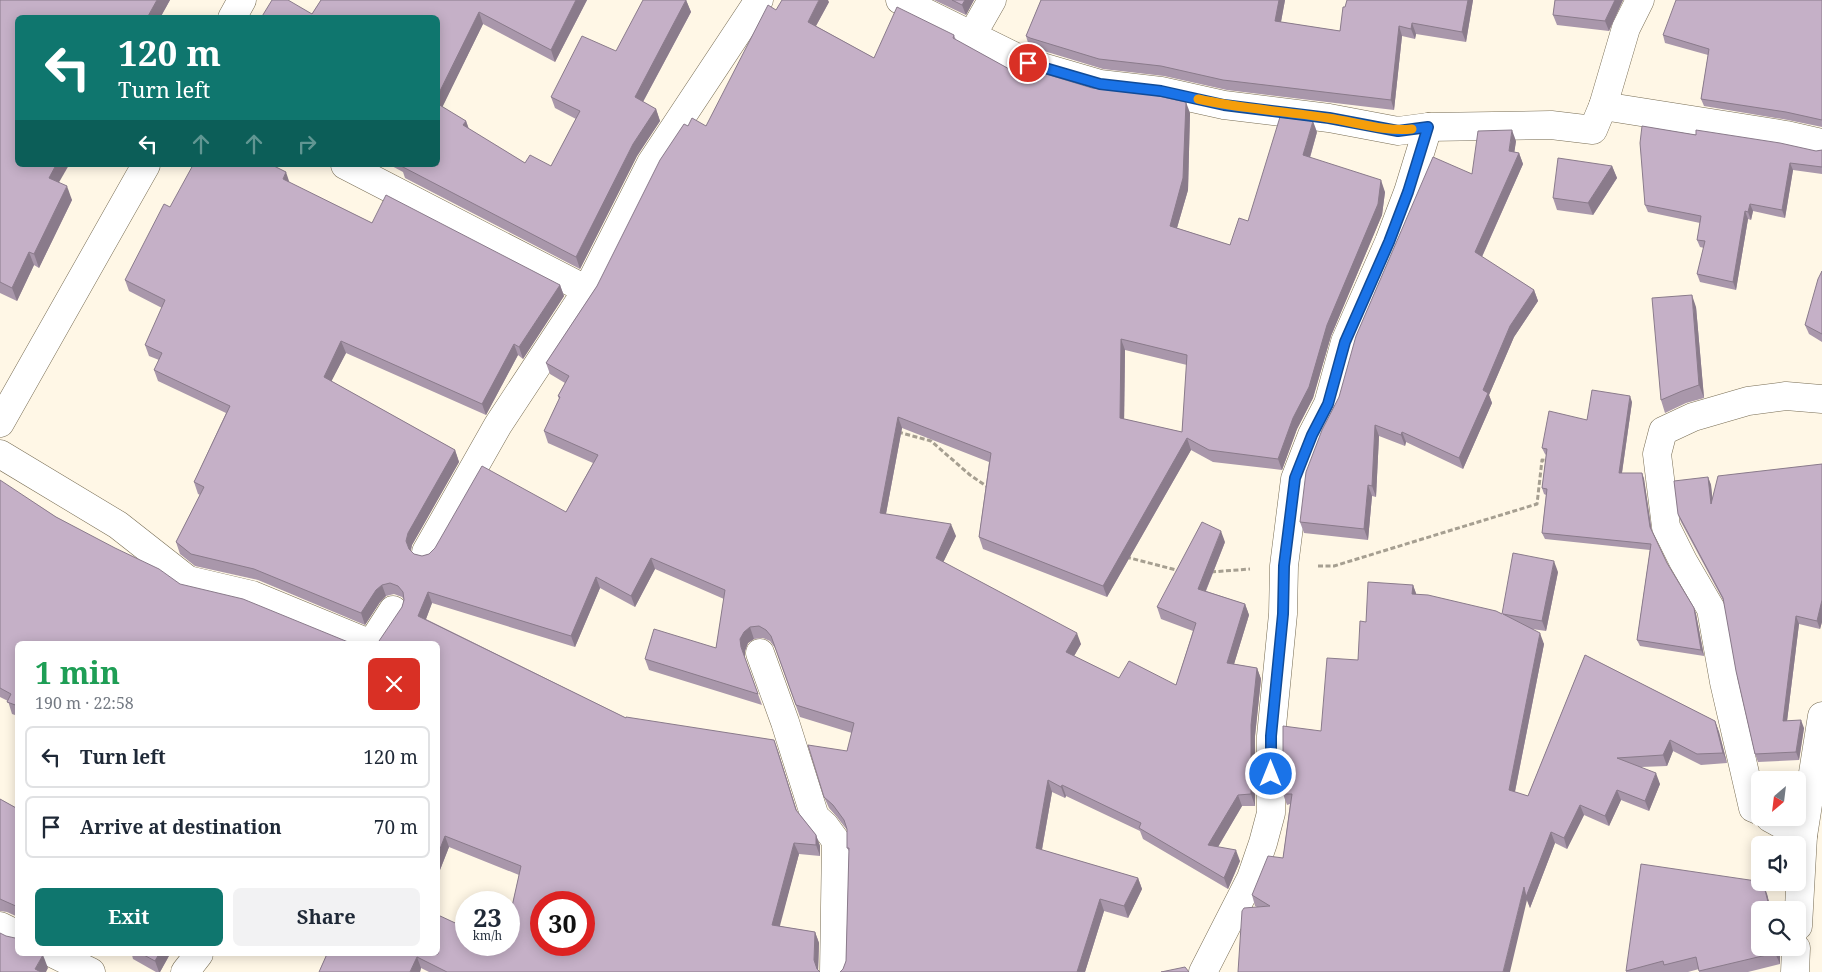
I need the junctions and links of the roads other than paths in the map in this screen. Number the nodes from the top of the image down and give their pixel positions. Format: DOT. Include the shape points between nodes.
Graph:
graph roads {
  1 [pos="242,0"];
  2 [pos="759,0"];
  3 [pos="900,0"];
  4 [pos="992,0"];
  5 [pos="1640,0"];
  6 [pos="234,15"];
  7 [pos="972,35"];
  8 [pos="1603,106"];
  9 [pos="1428,127"];
  10 [pos="1822,143"];
  11 [pos="145,167"];
  12 [pos="349,167"];
  13 [pos="586,290"];
  14 [pos="1822,398"];
  15 [pos="0,423"];
  16 [pos="0,454"];
  17 [pos="426,552"];
  18 [pos="393,610"];
  19 [pos="364,641"];
  20 [pos="373,641"];
  21 [pos="760,653"];
  22 [pos="1822,716"];
  23 [pos="1751,799"];
  24 [pos="1785,826"];
  25 [pos="1803,836"];
  26 [pos="0,926"];
  27 [pos="15,934"];
  28 [pos="58,956"];
  29 [pos="197,956"];
  30 [pos="1796,956"];
  31 [pos="91,972"];
  32 [pos="185,972"];
  33 [pos="834,972"];
  34 [pos="1203,972"];
  35 [pos="1795,972"];
  1 -- 6 [label="street"];
  2 -- 13 [label="street" via="651,163"];
  3 -- 7 [label="street"];
  4 -- 7 [label="street"];
  5 -- 8 [label="street" via="1626,28"];
  7 -- 9 [label="street" via="1028,63 1100,84 1161,91 1224,105 1329,118 1398,131"];
  8 -- 9 [label="street" via="1593,130 1551,125"];
  8 -- 10 [label="street"];
  9 -- 34 [label="street" via="1389,242 1345,342 1328,404 1295,478 1284,566 1283,614 1271,736 1271,813 1251,878"];
  11 -- 15 [label="street"];
  12 -- 13 [label="street"];
  13 -- 17 [label="street" via="498,425"];
  14 -- 23 [label="street" via="1786,396 1748,401 1693,417 1664,431 1657,454 1666,527 1711,609"];
  16 -- 19 [label="street" via="118,525 188,580 252,594"];
  18 -- 20 [label="street"];
  21 -- 33 [label="street" via="786,722 815,817 836,841"];
  22 -- 25 [label="street"];
  24 -- 25 [label="street"];
  26 -- 27 [label="street"];
  28 -- 31 [label="street"];
  29 -- 32 [label="street"];
  30 -- 35 [label="street"];
}
